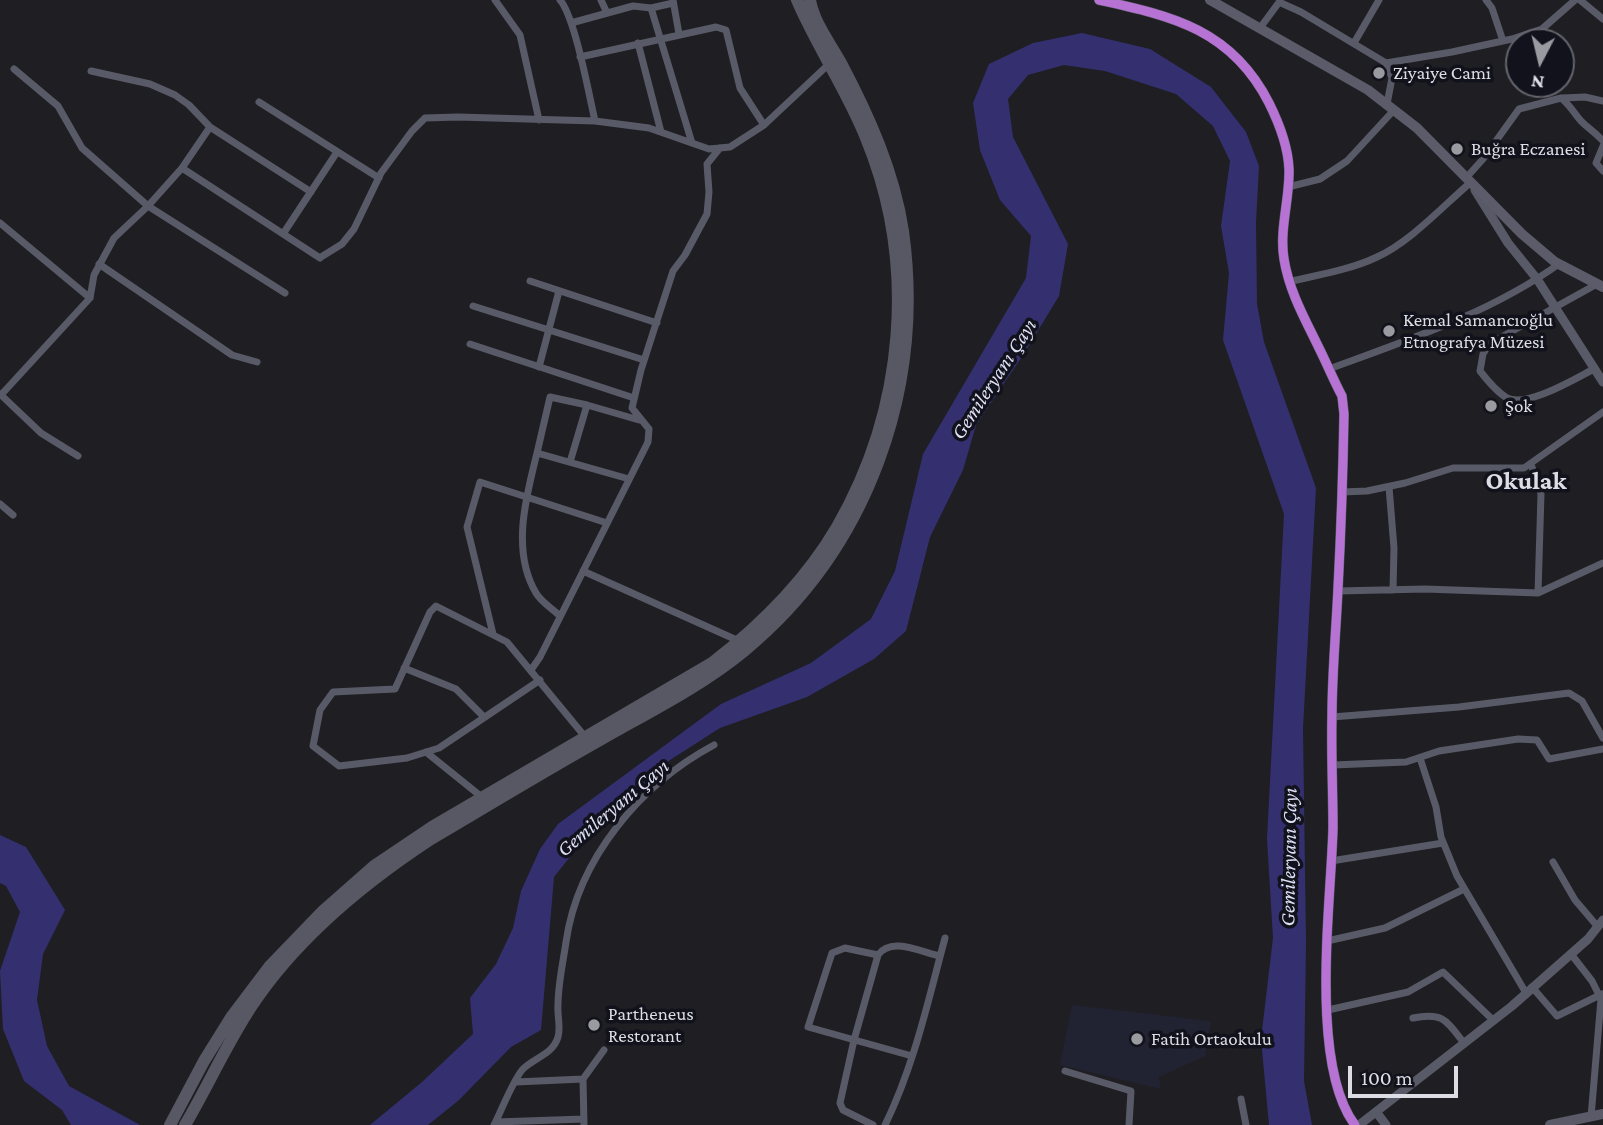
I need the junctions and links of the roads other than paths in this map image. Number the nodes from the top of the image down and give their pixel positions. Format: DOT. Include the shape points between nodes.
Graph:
graph roads {
  1 [pos="495,0"];
  2 [pos="560,0"];
  3 [pos="601,0"];
  4 [pos="797,0"];
  5 [pos="810,0"];
  6 [pos="1099,0"];
  7 [pos="1210,0"];
  8 [pos="1379,0"];
  9 [pos="1486,0"];
  10 [pos="1575,0"];
  11 [pos="1580,0"];
  12 [pos="673,1"];
  13 [pos="1280,1"];
  14 [pos="651,8"];
  15 [pos="607,13"];
  16 [pos="1603,19"];
  17 [pos="571,23"];
  18 [pos="1260,28"];
  19 [pos="679,34"];
  20 [pos="658,38"];
  21 [pos="1503,41"];
  22 [pos="638,43"];
  23 [pos="1354,43"];
  24 [pos="580,57"];
  25 [pos="1386,63"];
  26 [pos="829,64"];
  27 [pos="14,69"];
  28 [pos="91,71"];
  29 [pos="1575,97"];
  30 [pos="1561,98"];
  31 [pos="1603,101"];
  32 [pos="259,102"];
  33 [pos="1390,107"];
  34 [pos="539,120"];
  35 [pos="595,121"];
  36 [pos="764,125"];
  37 [pos="210,127"];
  38 [pos="661,132"];
  39 [pos="692,143"];
  40 [pos="1603,143"];
  41 [pos="720,148"];
  42 [pos="337,152"];
  43 [pos="182,168"];
  44 [pos="1603,171"];
  45 [pos="379,178"];
  46 [pos="1468,180"];
  47 [pos="1288,187"];
  48 [pos="311,192"];
  49 [pos="148,206"];
  50 [pos="0,223"];
  51 [pos="283,234"];
  52 [pos="99,264"];
  53 [pos="1559,264"];
  54 [pos="1537,279"];
  55 [pos="530,282"];
  56 [pos="1288,282"];
  57 [pos="1600,285"];
  58 [pos="559,291"];
  59 [pos="285,293"];
  60 [pos="90,298"];
  61 [pos="473,306"];
  62 [pos="1555,307"];
  63 [pos="657,323"];
  64 [pos="548,330"];
  65 [pos="470,344"];
  66 [pos="644,360"];
  67 [pos="257,362"];
  68 [pos="539,367"];
  69 [pos="1329,369"];
  70 [pos="1594,369"];
  71 [pos="1603,382"];
  72 [pos="1,395"];
  73 [pos="634,398"];
  74 [pos="587,405"];
  75 [pos="1603,412"];
  76 [pos="639,420"];
  77 [pos="537,453"];
  78 [pos="78,456"];
  79 [pos="570,462"];
  80 [pos="1531,464"];
  81 [pos="629,479"];
  82 [pos="1389,487"];
  83 [pos="1342,492"];
  84 [pos="526,497"];
  85 [pos="0,504"];
  86 [pos="13,515"];
  87 [pos="607,523"];
  88 [pos="1603,564"];
  89 [pos="583,571"];
  90 [pos="1393,590"];
  91 [pos="1338,591"];
  92 [pos="1538,593"];
  93 [pos="560,616"];
  94 [pos="493,634"];
  95 [pos="739,642"];
  96 [pos="404,668"];
  97 [pos="531,670"];
  98 [pos="540,680"];
  99 [pos="484,717"];
  100 [pos="1332,717"];
  101 [pos="586,738"];
  102 [pos="1603,738"];
  103 [pos="714,745"];
  104 [pos="1603,749"];
  105 [pos="426,752"];
  106 [pos="1420,758"];
  107 [pos="1333,765"];
  108 [pos="483,798"];
  109 [pos="1443,843"];
  110 [pos="1331,862"];
  111 [pos="1553,862"];
  112 [pos="1464,889"];
  113 [pos="1600,923"];
  114 [pos="945,938"];
  115 [pos="1328,941"];
  116 [pos="1571,954"];
  117 [pos="878,955"];
  118 [pos="940,956"];
  119 [pos="1529,990"];
  120 [pos="1601,995"];
  121 [pos="1328,1010"];
  122 [pos="1413,1018"];
  123 [pos="1493,1020"];
  124 [pos="854,1040"];
  125 [pos="1464,1043"];
  126 [pos="604,1050"];
  127 [pos="912,1056"];
  128 [pos="1065,1071"];
  129 [pos="583,1079"];
  130 [pos="516,1082"];
  131 [pos="1241,1099"];
  132 [pos="1377,1113"];
  133 [pos="1603,1114"];
  134 [pos="1591,1117"];
  135 [pos="180,1121"];
  136 [pos="584,1122"];
  137 [pos="1360,1123"];
  138 [pos="495,1124"];
  139 [pos="873,1125"];
  140 [pos="885,1125"];
  141 [pos="1129,1125"];
  142 [pos="1246,1125"];
  143 [pos="1385,1125"];
  144 [pos="1550,1125"];
  1 -- 34 [label="street" via="520,35"];
  2 -- 17 [label="street"];
  3 -- 15 [label="street"];
  4 -- 26 [label="highway"];
  5 -- 135 [label="highway" via="875,132 903,230 908,331 903,374 883,450 853,520 796,600 744,651 670,701 430,839 355,893 273,976"];
  6 -- 47 [label="main road" via="1191,26 1242,61 1274,114 1287,150"];
  7 -- 18 [label="main road"];
  8 -- 23 [label="street"];
  9 -- 21 [label="street"];
  10 -- 21 [label="street" via="1542,29"];
  11 -- 16 [label="street"];
  12 -- 14 [label="street"];
  12 -- 19 [label="street"];
  13 -- 18 [label="street"];
  13 -- 23 [label="street"];
  14 -- 15 [label="street" via="633,6"];
  14 -- 20 [label="street"];
  15 -- 17 [label="street"];
  17 -- 24 [label="street"];
  18 -- 33 [label="main road"];
  19 -- 20 [label="street"];
  19 -- 36 [label="street" via="716,27 726,30 740,88"];
  20 -- 22 [label="street"];
  20 -- 39 [label="street"];
  21 -- 25 [label="street"];
  22 -- 24 [label="street"];
  22 -- 38 [label="street"];
  23 -- 25 [label="street"];
  24 -- 35 [label="street"];
  25 -- 33 [label="street" via="1392,78"];
  26 -- 36 [label="street"];
  26 -- 95 [label="highway" via="866,138 894,236 898,321 889,392 877,438 837,527 781,601"];
  27 -- 49 [label="street" via="58,106 82,148"];
  28 -- 37 [label="street" via="167,90"];
  29 -- 31 [label="street"];
  30 -- 40 [label="street"];
  30 -- 46 [label="street" via="1519,109"];
  32 -- 42 [label="street"];
  33 -- 46 [label="main road"];
  33 -- 47 [label="street" via="1347,161 1320,178"];
  34 -- 35 [label="street"];
  34 -- 45 [label="street" via="425,118"];
  35 -- 38 [label="street"];
  36 -- 41 [label="street" via="730,147"];
  37 -- 43 [label="street"];
  37 -- 48 [label="street"];
  38 -- 39 [label="street"];
  39 -- 41 [label="street"];
  40 -- 44 [label="street" via="1595,163"];
  41 -- 63 [label="street" via="707,164 707,214 673,271"];
  42 -- 45 [label="street"];
  42 -- 48 [label="street"];
  43 -- 49 [label="street"];
  43 -- 51 [label="street"];
  45 -- 51 [label="street" via="354,229 342,244 321,257"];
  46 -- 53 [label="main road"];
  46 -- 54 [label="street"];
  46 -- 56 [label="street" via="1385,253"];
  47 -- 56 [label="main road" via="1283,255"];
  48 -- 51 [label="street"];
  49 -- 52 [label="street" via="114,238"];
  49 -- 59 [label="street"];
  50 -- 60 [label="street"];
  52 -- 60 [label="street"];
  52 -- 67 [label="street" via="232,355"];
  53 -- 54 [label="street"];
  53 -- 57 [label="main road"];
  54 -- 62 [label="street"];
  54 -- 69 [label="street" via="1447,326"];
  55 -- 58 [label="street"];
  56 -- 69 [label="main road"];
  57 -- 62 [label="street"];
  58 -- 63 [label="street"];
  58 -- 64 [label="street"];
  60 -- 72 [label="street"];
  61 -- 64 [label="street"];
  62 -- 70 [label="street"];
  62 -- 70 [label="street" via="1489,344 1480,371 1516,400 1557,388"];
  63 -- 66 [label="street"];
  64 -- 66 [label="street"];
  64 -- 68 [label="street"];
  65 -- 68 [label="street"];
  66 -- 73 [label="street"];
  68 -- 73 [label="street"];
  69 -- 83 [label="main road" via="1343,405"];
  70 -- 71 [label="street"];
  72 -- 78 [label="street" via="41,433"];
  73 -- 76 [label="street" via="632,408"];
  74 -- 76 [label="street"];
  74 -- 77 [label="street" via="550,397"];
  74 -- 79 [label="street"];
  75 -- 80 [label="street"];
  76 -- 81 [label="street" via="649,429 648,442"];
  77 -- 79 [label="street"];
  77 -- 84 [label="street"];
  79 -- 81 [label="street"];
  80 -- 82 [label="street" via="1524,468 1453,468"];
  80 -- 92 [label="street" via="1541,494"];
  81 -- 87 [label="street"];
  82 -- 83 [label="street"];
  82 -- 90 [label="street"];
  83 -- 91 [label="main road"];
  84 -- 87 [label="street"];
  84 -- 93 [label="street" via="522,515 526,569 537,595"];
  84 -- 94 [label="street" via="480,482 467,527"];
  85 -- 86 [label="street"];
  87 -- 89 [label="street"];
  88 -- 92 [label="street"];
  89 -- 93 [label="street"];
  89 -- 95 [label="street"];
  90 -- 91 [label="street"];
  90 -- 92 [label="street"];
  91 -- 100 [label="main road"];
  93 -- 97 [label="street"];
  94 -- 96 [label="street" via="436,606"];
  94 -- 97 [label="street" via="508,642"];
  95 -- 101 [label="highway" via="679,684"];
  96 -- 99 [label="street" via="456,689"];
  96 -- 105 [label="street" via="395,689 333,692 320,710 313,746 339,766"];
  97 -- 98 [label="street"];
  98 -- 99 [label="street"];
  98 -- 101 [label="street"];
  99 -- 105 [label="street"];
  100 -- 102 [label="street" via="1569,693 1582,701"];
  100 -- 107 [label="main road"];
  101 -- 108 [label="highway"];
  103 -- 130 [label="street" via="657,784 610,836 589,870 573,906 566,938 559,1034 554,1048 523,1069"];
  104 -- 106 [label="street" via="1549,760 1537,740 1518,739"];
  105 -- 108 [label="street"];
  106 -- 107 [label="street"];
  106 -- 109 [label="street"];
  107 -- 110 [label="main road"];
  108 -- 135 [label="highway" via="374,866 269,967 204,1061"];
  109 -- 110 [label="street"];
  109 -- 112 [label="street"];
  110 -- 115 [label="main road"];
  111 -- 113 [label="street" via="1575,900"];
  112 -- 115 [label="street" via="1385,928"];
  112 -- 119 [label="street"];
  113 -- 116 [label="street"];
  114 -- 118 [label="street"];
  115 -- 121 [label="main road"];
  116 -- 119 [label="street"];
  116 -- 120 [label="street"];
  117 -- 118 [label="street" via="893,945"];
  117 -- 124 [label="street"];
  117 -- 124 [label="street" via="845,948 832,953 808,1027"];
  118 -- 127 [label="street"];
  119 -- 120 [label="street" via="1557,1016"];
  119 -- 123 [label="street"];
  120 -- 134 [label="street"];
  121 -- 123 [label="street" via="1408,992 1443,972"];
  121 -- 137 [label="main road" via="1336,1088 1342,1105"];
  122 -- 125 [label="street" via="1432,1014 1445,1019"];
  123 -- 125 [label="street"];
  124 -- 127 [label="street"];
  124 -- 139 [label="street" via="840,1105"];
  125 -- 132 [label="street"];
  126 -- 129 [label="street"];
  127 -- 140 [label="street"];
  128 -- 141 [label="street" via="1131,1091"];
  129 -- 130 [label="street"];
  129 -- 136 [label="street"];
  130 -- 138 [label="street"];
  131 -- 142 [label="street"];
  132 -- 137 [label="street"];
  132 -- 143 [label="street"];
  133 -- 134 [label="main road"];
  134 -- 144 [label="main road"];
  136 -- 138 [label="street"];
}
